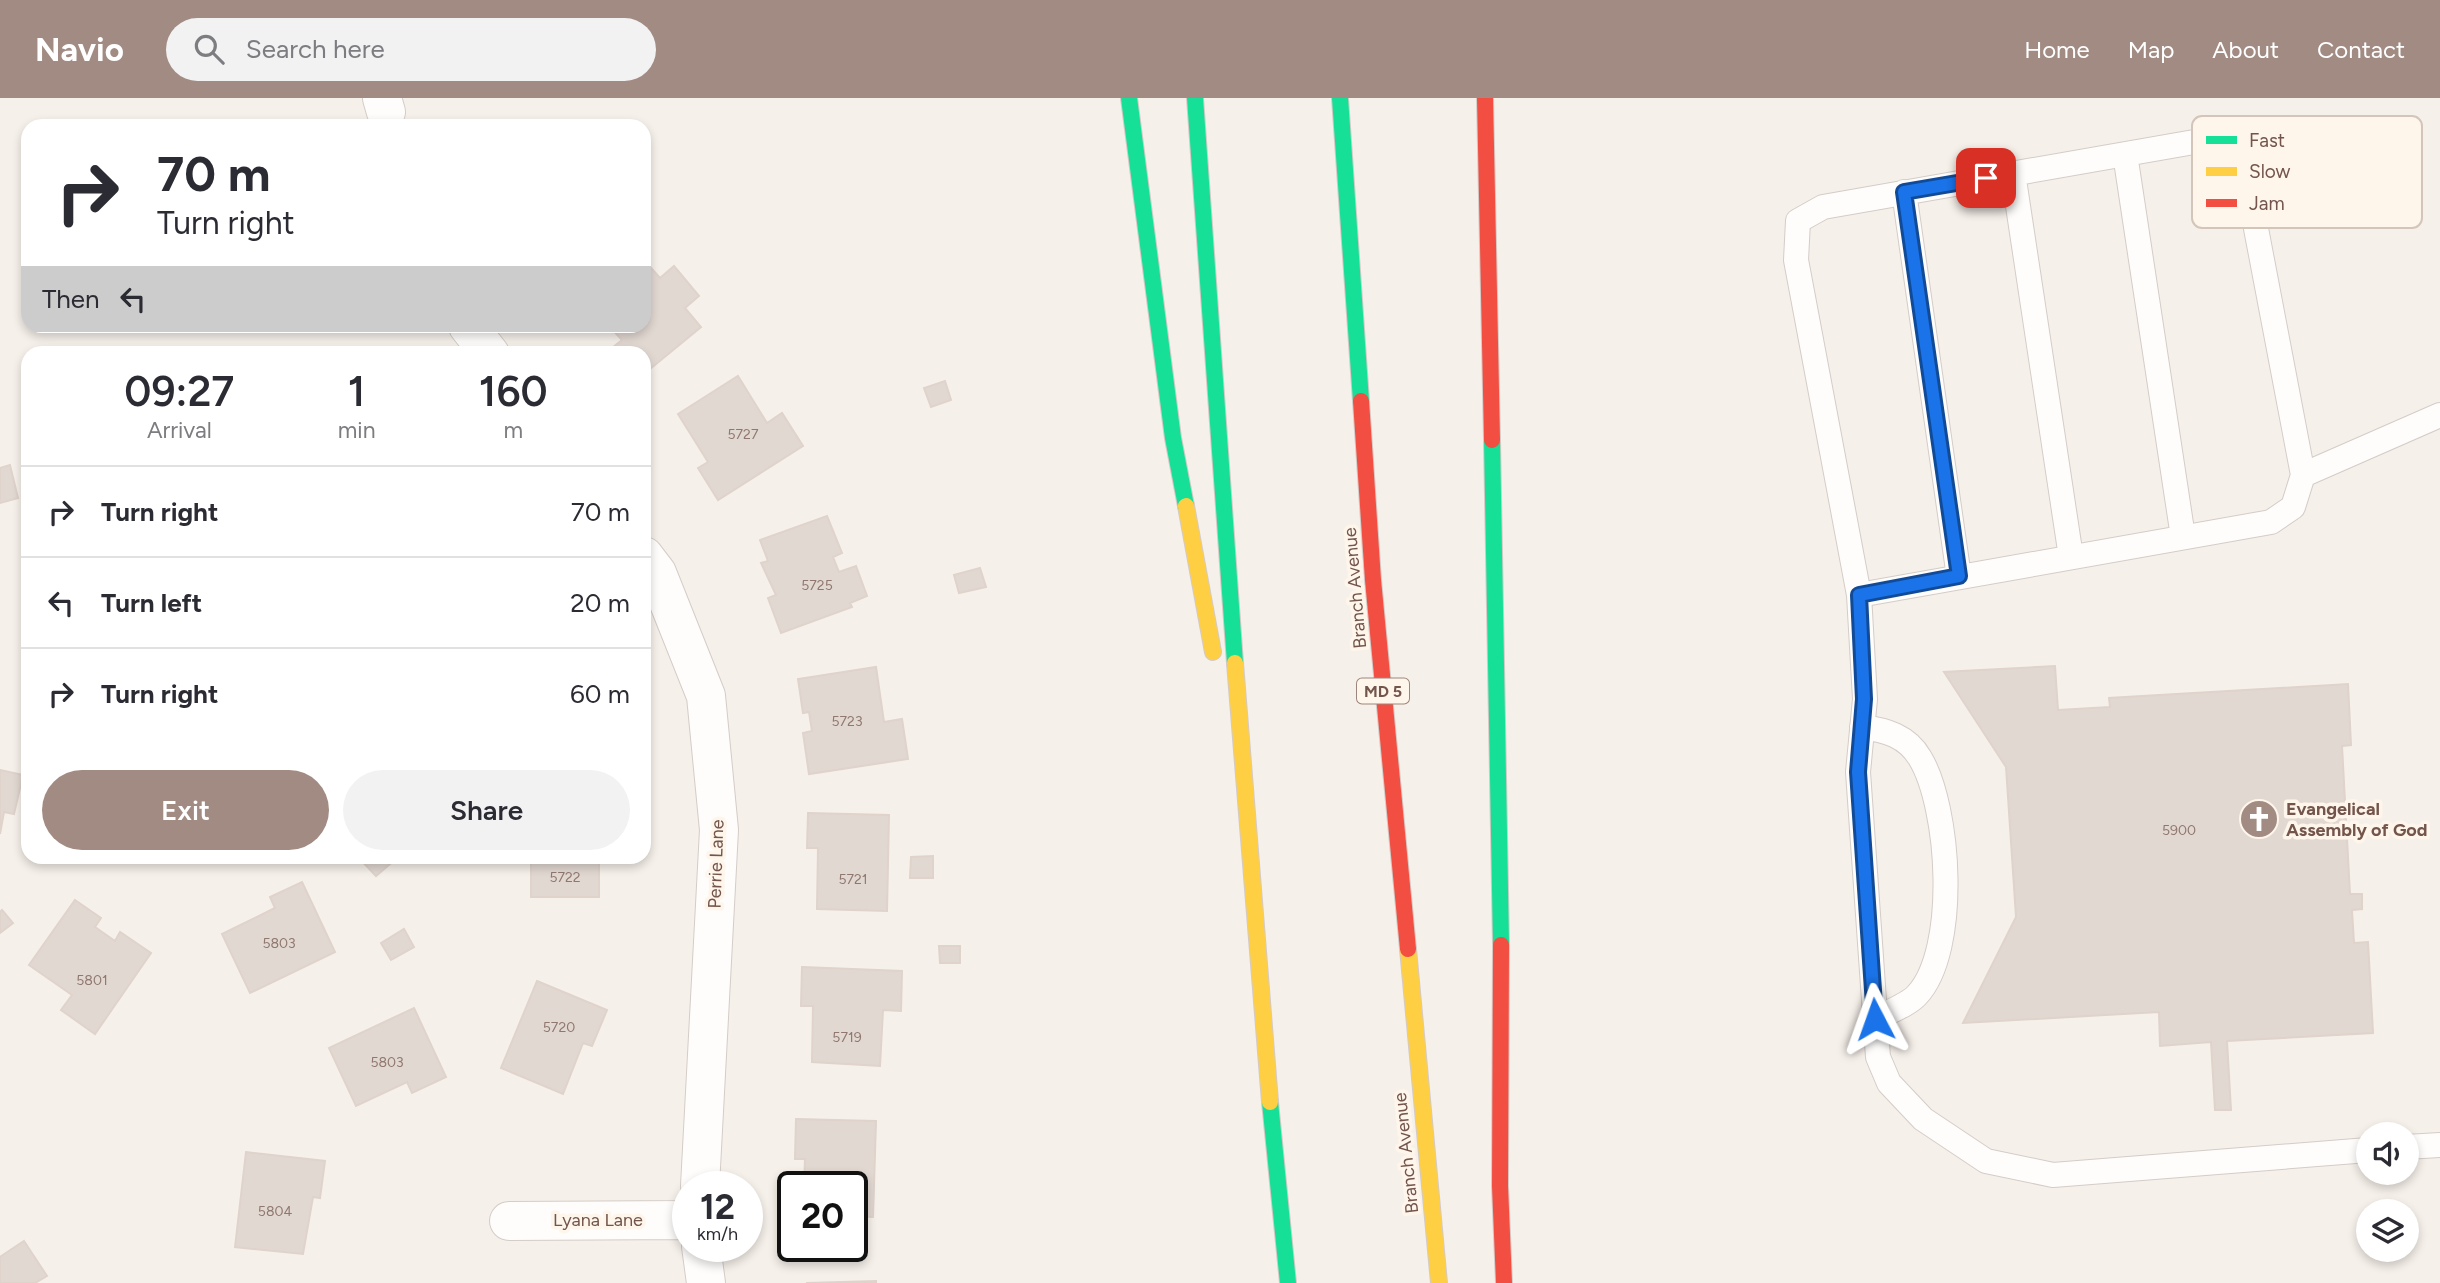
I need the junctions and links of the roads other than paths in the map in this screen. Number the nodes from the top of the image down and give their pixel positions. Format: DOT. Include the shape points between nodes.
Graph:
graph roads {
  1 [pos="1129,98"];
  2 [pos="1195,98"];
  3 [pos="1340,98"];
  4 [pos="1485,98"];
  5 [pos="2192,143"];
  6 [pos="2125,155"];
  7 [pos="2013,173"];
  8 [pos="1904,192"];
  9 [pos="2256,228"];
  10 [pos="2440,415"];
  11 [pos="2303,475"];
  12 [pos="2183,537"];
  13 [pos="2071,557"];
  14 [pos="651,565"];
  15 [pos="1959,576"];
  16 [pos="1859,595"];
  17 [pos="1216,671"];
  18 [pos="1222,699"];
  19 [pos="1862,727"];
  20 [pos="1250,850"];
  21 [pos="1875,1019"];
  22 [pos="2440,1144"];
  23 [pos="2419,1146"];
  24 [pos="2356,1151"];
  25 [pos="701,1171"];
  26 [pos="672,1220"];
  27 [pos="509,1221"];
  28 [pos="703,1262"];
  29 [pos="706,1283"];
  30 [pos="1288,1283"];
  31 [pos="1439,1283"];
  32 [pos="1504,1283"];
  1 -- 17 [label="highway" via="1172,438"];
  2 -- 20 [label="highway"];
  3 -- 31 [label="highway, Branch Avenue / MD 5" via="1373,580"];
  4 -- 32 [label="highway"];
  5 -- 6 [label="lane"];
  6 -- 7 [label="lane"];
  6 -- 12 [label="lane"];
  7 -- 8 [label="lane"];
  7 -- 13 [label="lane"];
  8 -- 15 [label="lane"];
  8 -- 16 [label="lane" via="1823,207 1798,221 1796,260"];
  9 -- 11 [label="lane"];
  10 -- 11 [label="lane"];
  11 -- 12 [label="lane" via="2293,507 2271,522"];
  12 -- 13 [label="lane"];
  13 -- 15 [label="lane"];
  14 -- 25 [label="street, Perrie Lane" via="706,696 719,830"];
  15 -- 16 [label="lane"];
  16 -- 19 [label="lane"];
  18 -- 20 [label="highway"];
  19 -- 21 [label="lane" via="1858,772"];
  19 -- 21 [label="lane" via="1891,730 1919,756 1934,791 1947,884 1938,959 1917,996"];
  20 -- 30 [label="highway"];
  21 -- 24 [label="lane" via="1878,1056 1889,1083 1923,1119 1986,1161 2053,1175"];
  22 -- 23 [label="lane"];
  26 -- 27 [label="street, Lyana Lane"];
  28 -- 29 [label="street"];
}
